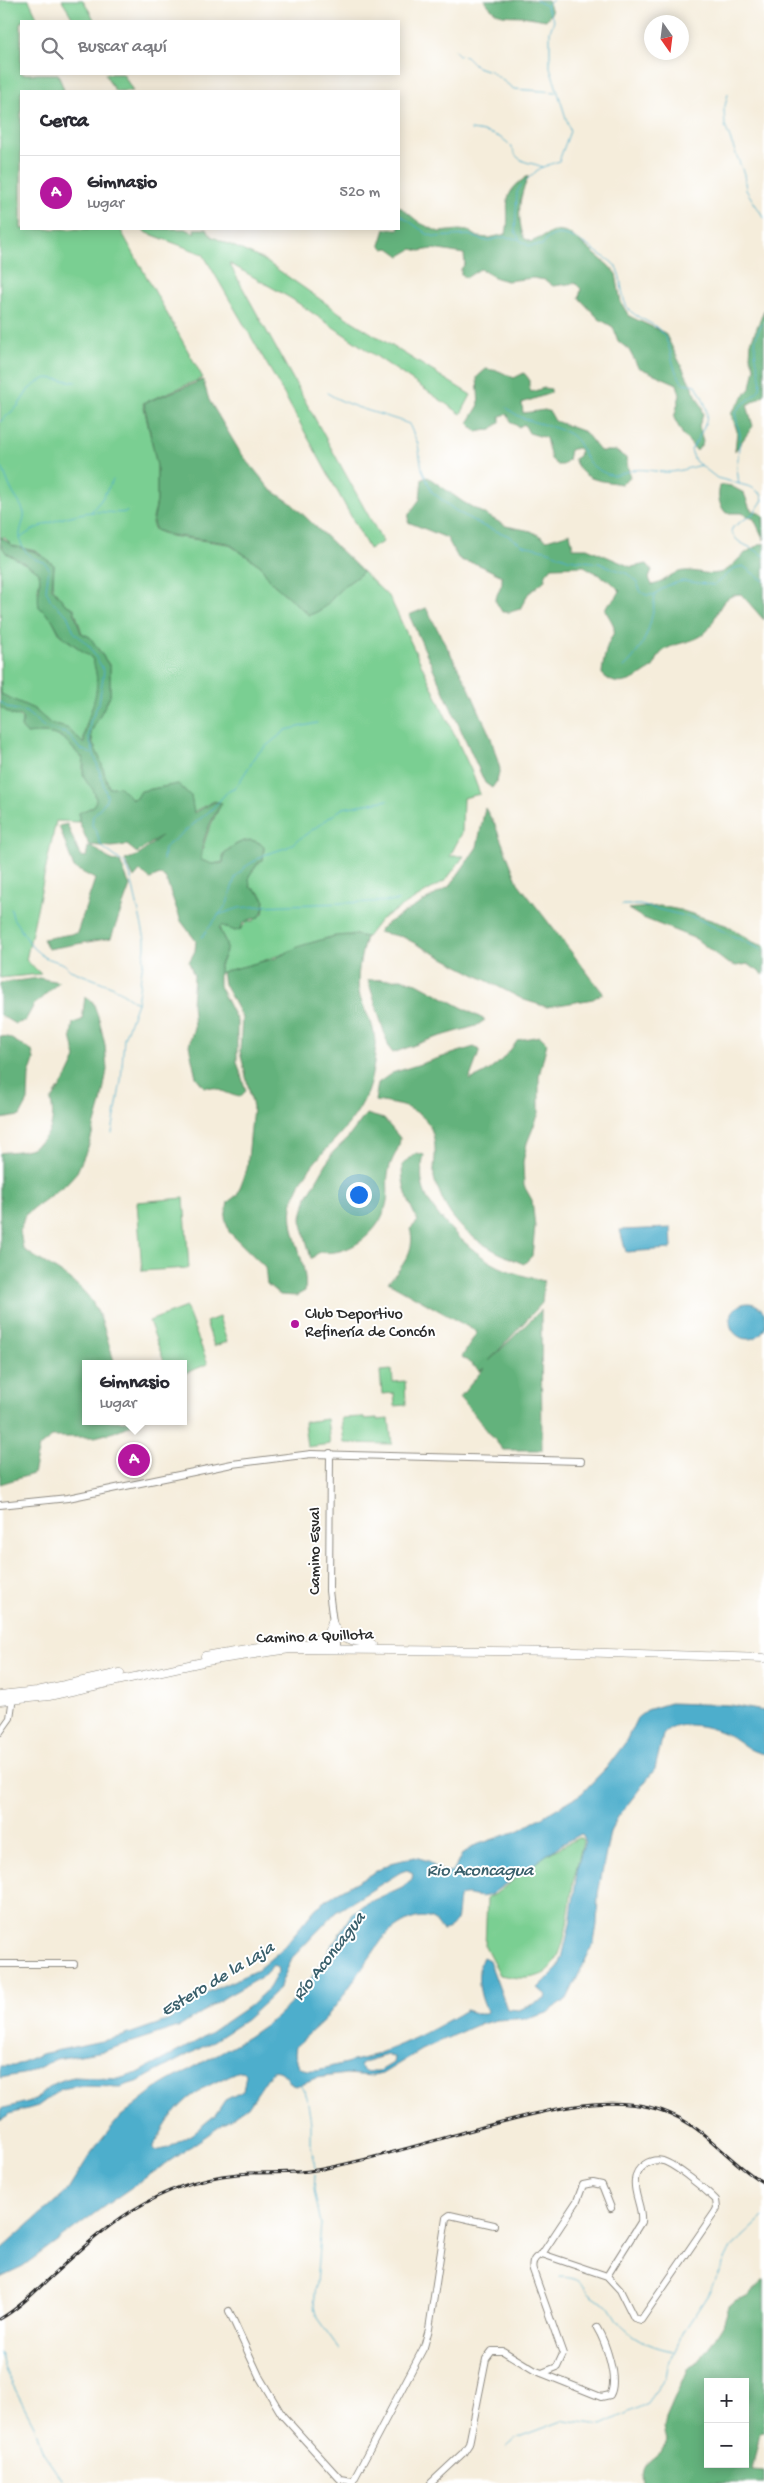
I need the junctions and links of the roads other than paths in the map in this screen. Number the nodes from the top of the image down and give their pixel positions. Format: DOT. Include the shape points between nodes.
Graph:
graph roads {
  1 [pos="330,1453"];
  2 [pos="581,1461"];
  3 [pos="0,1505"];
  4 [pos="332,1622"];
  5 [pos="300,1643"];
  6 [pos="372,1644"];
  7 [pos="336,1646"];
  8 [pos="577,1652"];
  9 [pos="764,1658"];
  10 [pos="0,1695"];
  11 [pos="13,1698"];
  12 [pos="0,1701"];
  13 [pos="0,1732"];
  14 [pos="0,1964"];
  15 [pos="74,1964"];
  16 [pos="611,2208"];
  17 [pos="494,2225"];
  18 [pos="542,2254"];
  19 [pos="607,2276"];
  20 [pos="229,2311"];
  21 [pos="597,2328"];
  22 [pos="542,2373"];
  23 [pos="352,2482"];
  24 [pos="431,2483"];
  1 -- 2 [label="street"];
  1 -- 3 [label="street" via="249,1461 95,1494"];
  1 -- 4 [label="street, Camino Esval" via="329,1591"];
  4 -- 5 [label="main road" via="325,1637"];
  4 -- 6 [label="main road" via="345,1639"];
  4 -- 7 [label="street, Camino Esval"];
  5 -- 7 [label="main road, Camino a Quillota"];
  5 -- 11 [label="main road, Camino a Quillota" via="226,1652"];
  6 -- 7 [label="main road, Camino a Quillota"];
  6 -- 8 [label="main road, Camino a Quillota"];
  7 -- 8 [label="main road, Camino a Quillota"];
  7 -- 11 [label="main road, Camino a Quillota" via="243,1655"];
  8 -- 9 [label="main road, Camino a Quillota"];
  10 -- 11 [label="main road, Camino a Quillota"];
  11 -- 12 [label="main road, Camino a Quillota"];
  11 -- 13 [label="street" via="10,1718"];
  14 -- 15 [label="street"];
  16 -- 18 [label="street" via="604,2187 583,2185 577,2201"];
  17 -- 23 [label="street" via="450,2215 446,2218 426,2341"];
  18 -- 19 [label="street"];
  18 -- 22 [label="street" via="535,2258 532,2268 563,2354 557,2367"];
  19 -- 19 [label="street" via="641,2222 635,2180 638,2170 646,2163 666,2162 716,2200 715,2212 643,2319 634,2318 620,2290"];
  20 -- 23 [label="street" via="260,2378 282,2415 340,2479"];
  21 -- 22 [label="street" via="608,2351 610,2395 601,2397"];
  22 -- 24 [label="street" via="501,2350 490,2352 469,2444"];
}
